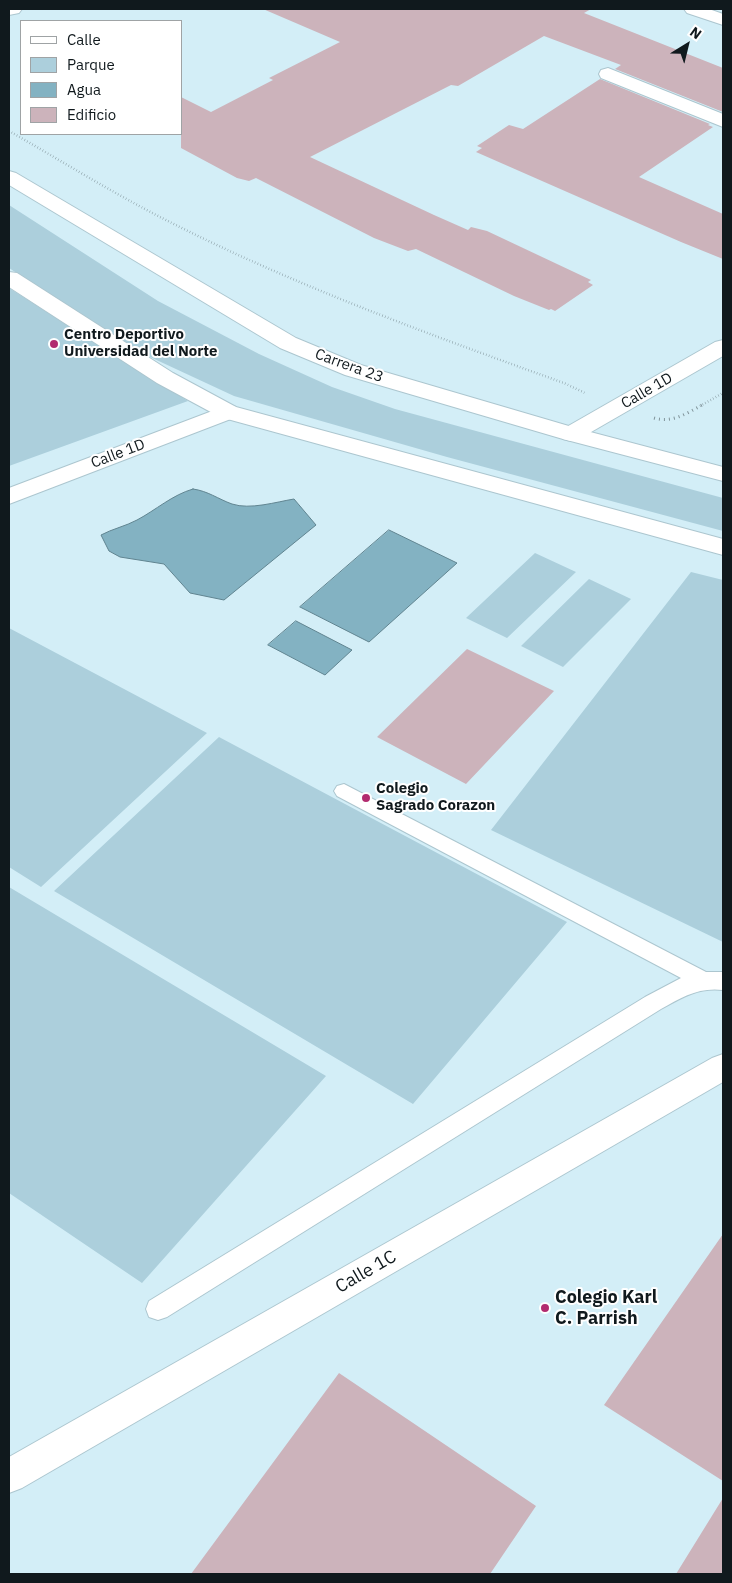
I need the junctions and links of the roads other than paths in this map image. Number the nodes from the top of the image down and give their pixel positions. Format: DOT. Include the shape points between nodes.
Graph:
graph roads {
  1 [pos="13,9"];
  2 [pos="693,9"];
  3 [pos="9,10"];
  4 [pos="723,20"];
  5 [pos="608,74"];
  6 [pos="723,121"];
  7 [pos="9,177"];
  8 [pos="9,278"];
  9 [pos="723,348"];
  10 [pos="228,412"];
  11 [pos="571,434"];
  12 [pos="723,474"];
  13 [pos="9,496"];
  14 [pos="723,547"];
  15 [pos="344,791"];
  16 [pos="713,981"];
  17 [pos="723,1067"];
  18 [pos="158,1309"];
  19 [pos="9,1476"];
  1 -- 3 [label="main road"];
  2 -- 4 [label="main road"];
  5 -- 6 [label="main road"];
  7 -- 11 [label="main road, Carrera 23" via="288,343 353,370"];
  8 -- 10 [label="main road" via="165,378"];
  9 -- 11 [label="main road, Calle 1D"];
  10 -- 13 [label="main road, Calle 1D"];
  10 -- 14 [label="main road"];
  11 -- 12 [label="main road, Carrera 23"];
  15 -- 16 [label="lane"];
  16 -- 18 [label="lane" via="677,990 629,1018"];
  17 -- 19 [label="main road, Calle 1C"];
}
